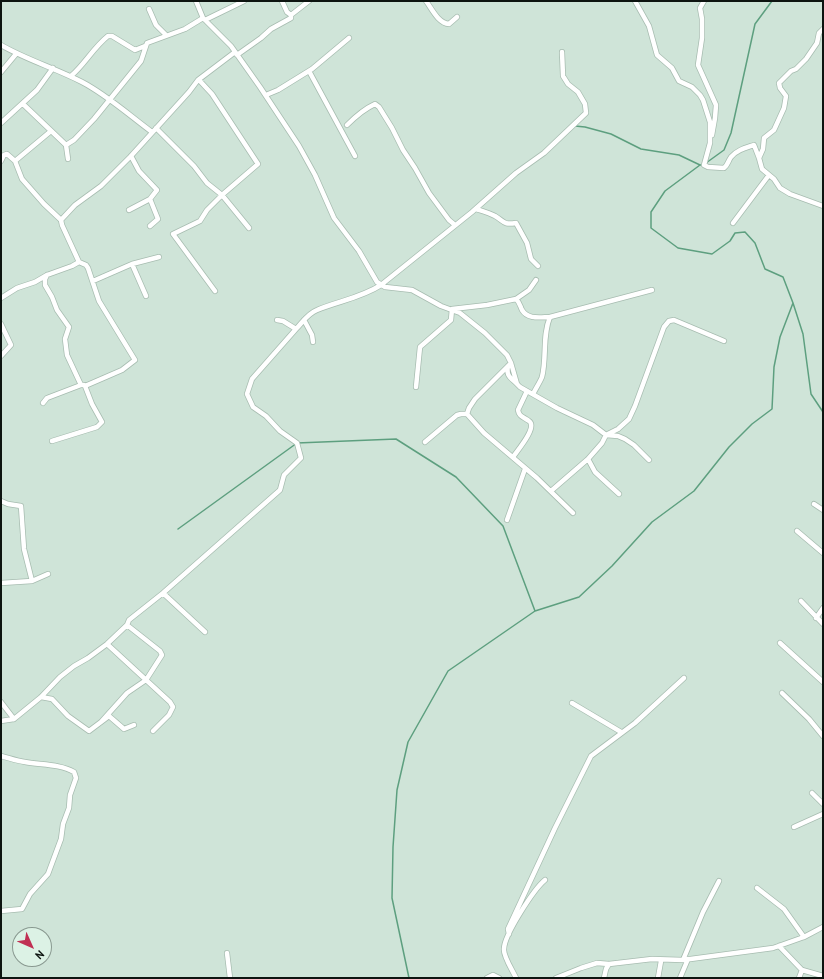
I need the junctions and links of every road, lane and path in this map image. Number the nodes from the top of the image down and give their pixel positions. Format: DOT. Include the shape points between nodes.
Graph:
graph roads {
  1 [pos="196,1"];
  2 [pos="242,1"];
  3 [pos="282,1"];
  4 [pos="309,1"];
  5 [pos="426,1"];
  6 [pos="635,1"];
  7 [pos="704,1"];
  8 [pos="149,9"];
  9 [pos="291,15"];
  10 [pos="457,17"];
  11 [pos="204,19"];
  12 [pos="823,29"];
  13 [pos="166,35"];
  14 [pos="349,38"];
  15 [pos="1,45"];
  16 [pos="145,46"];
  17 [pos="562,52"];
  18 [pos="16,54"];
  19 [pos="236,54"];
  20 [pos="53,68"];
  21 [pos="309,71"];
  22 [pos="1,72"];
  23 [pos="70,76"];
  24 [pos="199,80"];
  25 [pos="266,95"];
  26 [pos="109,99"];
  27 [pos="22,104"];
  28 [pos="1,123"];
  29 [pos="347,126"];
  30 [pos="154,130"];
  31 [pos="51,131"];
  32 [pos="710,138"];
  33 [pos="66,145"];
  34 [pos="131,156"];
  35 [pos="355,156"];
  36 [pos="759,158"];
  37 [pos="68,159"];
  38 [pos="1,161"];
  39 [pos="15,161"];
  40 [pos="769,175"];
  41 [pos="222,196"];
  42 [pos="150,199"];
  43 [pos="823,206"];
  44 [pos="476,209"];
  45 [pos="129,210"];
  46 [pos="61,220"];
  47 [pos="733,222"];
  48 [pos="455,225"];
  49 [pos="150,226"];
  50 [pos="249,228"];
  51 [pos="159,257"];
  52 [pos="79,262"];
  53 [pos="132,264"];
  54 [pos="538,266"];
  55 [pos="47,275"];
  56 [pos="536,280"];
  57 [pos="93,281"];
  58 [pos="381,285"];
  59 [pos="652,290"];
  60 [pos="215,291"];
  61 [pos="146,296"];
  62 [pos="1,298"];
  63 [pos="516,299"];
  64 [pos="452,310"];
  65 [pos="550,317"];
  66 [pos="277,320"];
  67 [pos="304,320"];
  68 [pos="1,324"];
  69 [pos="296,328"];
  70 [pos="724,341"];
  71 [pos="313,342"];
  72 [pos="1,356"];
  73 [pos="510,364"];
  74 [pos="83,385"];
  75 [pos="416,386"];
  76 [pos="528,391"];
  77 [pos="533,394"];
  78 [pos="43,403"];
  79 [pos="467,414"];
  80 [pos="606,435"];
  81 [pos="52,441"];
  82 [pos="425,442"];
  83 [pos="513,457"];
  84 [pos="588,459"];
  85 [pos="649,460"];
  86 [pos="525,469"];
  87 [pos="551,491"];
  88 [pos="619,494"];
  89 [pos="1,501"];
  90 [pos="814,504"];
  91 [pos="823,510"];
  92 [pos="573,513"];
  93 [pos="507,520"];
  94 [pos="797,531"];
  95 [pos="823,553"];
  96 [pos="48,574"];
  97 [pos="32,581"];
  98 [pos="1,583"];
  99 [pos="163,593"];
  100 [pos="801,601"];
  101 [pos="823,608"];
  102 [pos="816,618"];
  103 [pos="823,624"];
  104 [pos="127,625"];
  105 [pos="205,632"];
  106 [pos="780,643"];
  107 [pos="106,644"];
  108 [pos="684,678"];
  109 [pos="146,680"];
  110 [pos="823,682"];
  111 [pos="782,693"];
  112 [pos="41,697"];
  113 [pos="1,702"];
  114 [pos="572,703"];
  115 [pos="14,718"];
  116 [pos="1,721"];
  117 [pos="101,722"];
  118 [pos="134,724"];
  119 [pos="153,731"];
  120 [pos="621,732"];
  121 [pos="823,736"];
  122 [pos="1,756"];
  123 [pos="812,792"];
  124 [pos="823,804"];
  125 [pos="823,814"];
  126 [pos="794,827"];
  127 [pos="545,880"];
  128 [pos="719,882"];
  129 [pos="757,888"];
  130 [pos="1,911"];
  131 [pos="823,927"];
  132 [pos="509,934"];
  133 [pos="804,937"];
  134 [pos="779,946"];
  135 [pos="227,953"];
  136 [pos="686,960"];
  137 [pos="661,961"];
  138 [pos="609,964"];
  139 [pos="802,970"];
  140 [pos="823,976"];
  141 [pos="230,978"];
  142 [pos="487,978"];
  143 [pos="499,978"];
  144 [pos="516,978"];
  145 [pos="556,978"];
  146 [pos="604,978"];
  147 [pos="658,978"];
  148 [pos="680,978"];
  149 [pos="799,978"];
  1 -- 11 [label="street"];
  2 -- 11 [label="street"];
  3 -- 9 [label="street"];
  4 -- 9 [label="street"];
  5 -- 10 [label="street" via="444,23 449,24"];
  6 -- 32 [label="street" via="649,26 657,55 672,68 679,81 692,87 703,100 710,119"];
  7 -- 32 [label="street" via="700,8 702,38 698,65 716,105 716,118"];
  8 -- 13 [label="street" via="156,25"];
  9 -- 19 [label="street" via="291,18 270,29"];
  11 -- 13 [label="street"];
  11 -- 19 [label="street"];
  12 -- 36 [label="street" via="819,33 817,43 802,64 779,83 786,101 774,130 764,138"];
  13 -- 16 [label="street" via="150,41"];
  14 -- 21 [label="street"];
  15 -- 18 [label="street"];
  16 -- 23 [label="street" via="135,50 108,36 92,50 82,67"];
  16 -- 26 [label="street" via="141,61"];
  17 -- 44 [label="street" via="563,76 578,92 585,104 586,113 544,153 516,173"];
  18 -- 20 [label="street"];
  18 -- 22 [label="street"];
  19 -- 24 [label="street"];
  19 -- 25 [label="street"];
  20 -- 23 [label="street"];
  20 -- 27 [label="street" via="37,90"];
  21 -- 25 [label="street"];
  21 -- 35 [label="street"];
  23 -- 26 [label="street"];
  24 -- 30 [label="street"];
  24 -- 41 [label="street" via="212,94 258,164"];
  25 -- 58 [label="street" via="306,158 334,218"];
  26 -- 30 [label="street"];
  26 -- 33 [label="street" via="94,119"];
  27 -- 28 [label="street"];
  27 -- 31 [label="street"];
  29 -- 48 [label="street" via="375,104 379,107 429,193"];
  30 -- 34 [label="street"];
  30 -- 41 [label="street" via="194,166"];
  31 -- 33 [label="street"];
  31 -- 39 [label="street"];
  32 -- 36 [label="street" via="704,165 708,167 724,168 736,152 754,145"];
  33 -- 37 [label="street"];
  34 -- 42 [label="street" via="139,172 157,190"];
  34 -- 46 [label="street" via="102,186 75,205"];
  36 -- 40 [label="street" via="762,169"];
  38 -- 39 [label="street" via="8,154"];
  39 -- 46 [label="street" via="22,179"];
  40 -- 43 [label="street" via="780,188 790,194"];
  40 -- 47 [label="street"];
  41 -- 50 [label="street"];
  41 -- 60 [label="street" via="207,210 200,221 173,234"];
  42 -- 45 [label="street"];
  42 -- 49 [label="street" via="158,219"];
  44 -- 48 [label="street"];
  44 -- 54 [label="street" via="495,216 508,225 516,223 531,259"];
  46 -- 52 [label="street"];
  48 -- 58 [label="street"];
  51 -- 53 [label="street"];
  52 -- 55 [label="street"];
  52 -- 57 [label="street" via="86,265"];
  53 -- 57 [label="street"];
  53 -- 61 [label="street"];
  55 -- 62 [label="street"];
  55 -- 74 [label="street" via="45,285 69,327 65,339 67,355"];
  56 -- 63 [label="street" via="529,290"];
  57 -- 74 [label="street" via="99,301 135,360 122,370"];
  58 -- 64 [label="street" via="412,290"];
  58 -- 67 [label="street" via="366,294 316,311"];
  59 -- 65 [label="street"];
  63 -- 64 [label="street"];
  63 -- 65 [label="street" via="525,314 531,317"];
  64 -- 73 [label="street" via="460,313 485,333 505,353"];
  64 -- 75 [label="street" via="451,320 420,346"];
  65 -- 77 [label="street" via="546,326 542,377"];
  66 -- 69 [label="street"];
  67 -- 69 [label="street"];
  67 -- 71 [label="street"];
  68 -- 72 [label="street" via="11,345"];
  69 -- 99 [label="street" via="252,379 247,394 253,407 297,443 301,458 284,475 280,490"];
  70 -- 80 [label="street" via="674,320 668,321 629,419"];
  73 -- 76 [label="street" via="517,384"];
  73 -- 79 [label="street" via="475,399"];
  74 -- 78 [label="street" via="47,398"];
  74 -- 81 [label="street" via="102,422 97,427"];
  76 -- 77 [label="street"];
  76 -- 83 [label="street" via="518,410 521,416 531,422 531,429"];
  77 -- 80 [label="street" via="593,425"];
  79 -- 82 [label="street" via="457,415"];
  79 -- 83 [label="street"];
  80 -- 84 [label="street"];
  80 -- 85 [label="street" via="625,439"];
  83 -- 86 [label="street"];
  84 -- 87 [label="street"];
  84 -- 88 [label="street" via="595,472"];
  86 -- 87 [label="street"];
  86 -- 93 [label="street"];
  87 -- 92 [label="street"];
  89 -- 97 [label="street" via="21,506 24,549"];
  90 -- 91 [label="street"];
  94 -- 95 [label="street"];
  96 -- 97 [label="street"];
  97 -- 98 [label="street"];
  99 -- 104 [label="street" via="129,620"];
  99 -- 105 [label="street"];
  100 -- 102 [label="street"];
  101 -- 102 [label="street"];
  102 -- 103 [label="street"];
  104 -- 107 [label="street"];
  104 -- 109 [label="street" via="162,654"];
  106 -- 110 [label="street"];
  107 -- 109 [label="street"];
  107 -- 112 [label="street" via="54,683"];
  108 -- 120 [label="street"];
  109 -- 117 [label="street" via="126,693"];
  109 -- 119 [label="street" via="173,707 169,715"];
  111 -- 121 [label="street"];
  112 -- 115 [label="street"];
  112 -- 117 [label="street" via="52,698 72,719 89,731"];
  113 -- 115 [label="street"];
  114 -- 120 [label="street"];
  115 -- 116 [label="street"];
  117 -- 118 [label="street" via="109,716 124,729"];
  120 -- 132 [label="street" via="591,756 508,929"];
  122 -- 130 [label="street" via="71,770 76,774 63,824 62,839 48,874 30,894 22,909"];
  123 -- 124 [label="street"];
  125 -- 126 [label="street"];
  127 -- 132 [label="street" via="536,889"];
  128 -- 136 [label="street" via="703,912"];
  129 -- 133 [label="street" via="784,909"];
  131 -- 133 [label="street"];
  132 -- 144 [label="street" via="503,951"];
  133 -- 134 [label="street"];
  134 -- 136 [label="street"];
  134 -- 139 [label="street"];
  135 -- 141 [label="street"];
  136 -- 137 [label="street"];
  136 -- 148 [label="street"];
  137 -- 138 [label="street" via="652,959"];
  137 -- 147 [label="street"];
  138 -- 145 [label="street" via="589,965"];
  138 -- 146 [label="street"];
  139 -- 140 [label="street"];
  139 -- 149 [label="street"];
  142 -- 143 [label="street" via="493,975"];
}
